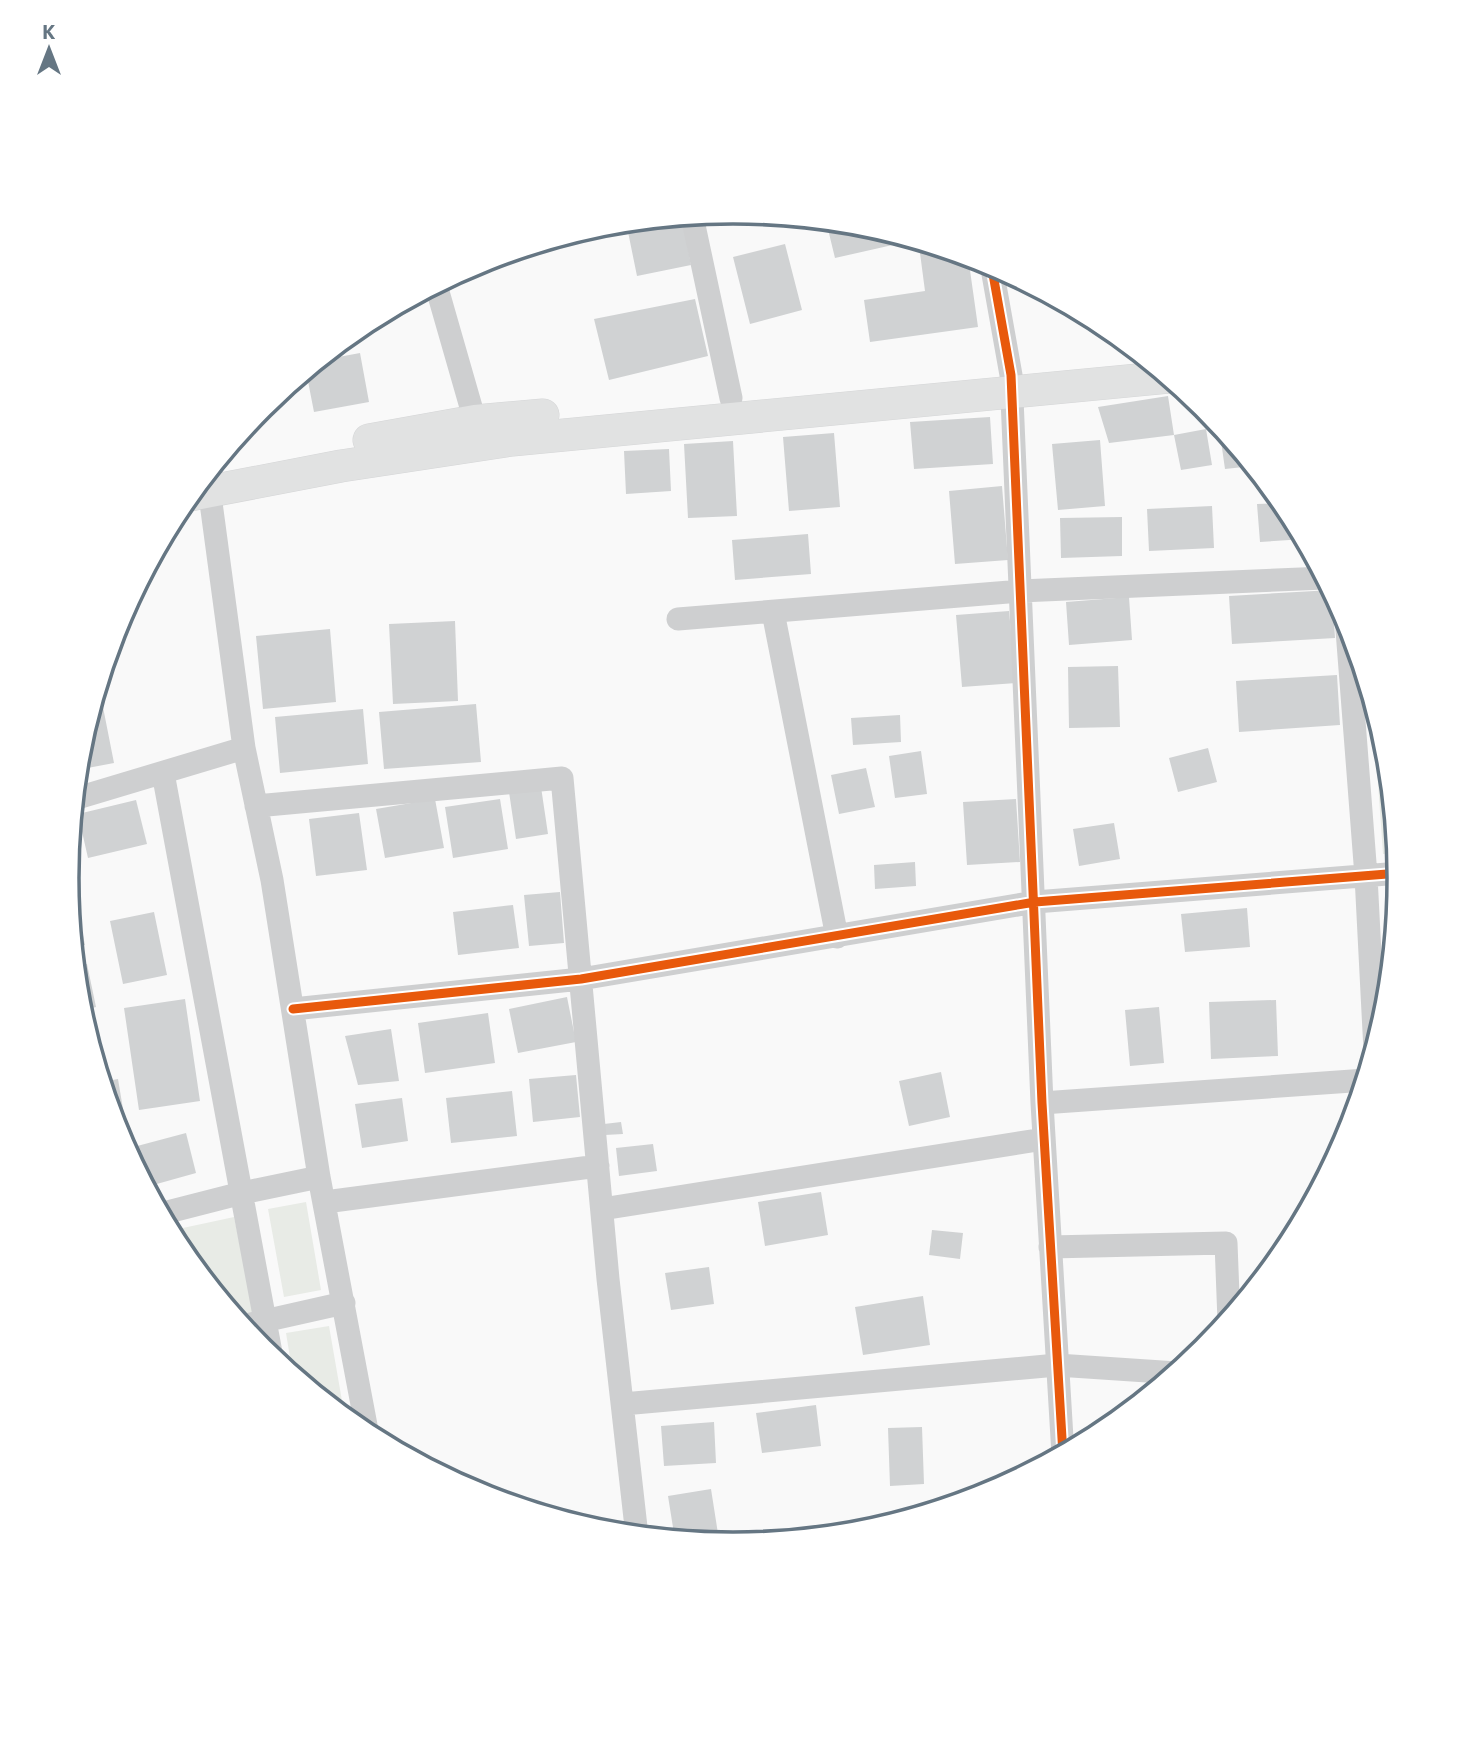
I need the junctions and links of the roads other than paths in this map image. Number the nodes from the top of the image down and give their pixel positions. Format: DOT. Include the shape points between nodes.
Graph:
graph roads {
  1 [pos="694,225"];
  2 [pos="994,278"];
  3 [pos="439,294"];
  4 [pos="1136,362"];
  5 [pos="1155,378"];
  6 [pos="1012,384"];
  7 [pos="731,398"];
  8 [pos="475,421"];
  9 [pos="215,479"];
  10 [pos="214,480"];
  11 [pos="206,491"];
  12 [pos="1315,578"];
  13 [pos="1020,591"];
  14 [pos="773,612"];
  15 [pos="678,619"];
  16 [pos="1349,655"];
  17 [pos="244,748"];
  18 [pos="163,773"];
  19 [pos="84,796"];
  20 [pos="256,806"];
  21 [pos="1388,874"];
  22 [pos="1366,876"];
  23 [pos="1035,902"];
  24 [pos="837,937"];
  25 [pos="581,979"];
  26 [pos="293,1009"];
  27 [pos="1373,1017"];
  28 [pos="1356,1081"];
  29 [pos="1042,1103"];
  30 [pos="1044,1139"];
  31 [pos="598,1166"];
  32 [pos="320,1177"];
  33 [pos="242,1192"];
  34 [pos="325,1202"];
  35 [pos="602,1209"];
  36 [pos="169,1211"];
  37 [pos="1049,1247"];
  38 [pos="344,1303"];
  39 [pos="1228,1307"];
  40 [pos="265,1321"];
  41 [pos="254,1323"];
  42 [pos="268,1338"];
  43 [pos="1057,1365"];
  44 [pos="1164,1372"];
  45 [pos="623,1404"];
  46 [pos="365,1419"];
  47 [pos="1062,1445"];
  48 [pos="636,1526"];
  1 -- 7 [label="street"];
  2 -- 6 [label="street"];
  3 -- 8 [label="street"];
  4 -- 6 [label="street"];
  5 -- 6 [label="street"];
  6 -- 7 [label="street"];
  6 -- 10 [label="street" via="512,440"];
  6 -- 13 [label="street"];
  7 -- 8 [label="street"];
  8 -- 9 [label="street"];
  11 -- 17 [label="street"];
  12 -- 13 [label="street"];
  13 -- 14 [label="street"];
  13 -- 23 [label="street"];
  14 -- 15 [label="street"];
  14 -- 24 [label="street"];
  16 -- 22 [label="street"];
  17 -- 18 [label="street"];
  17 -- 20 [label="street"];
  18 -- 19 [label="street"];
  18 -- 33 [label="street"];
  20 -- 25 [label="street" via="562,778"];
  20 -- 26 [label="street"];
  21 -- 22 [label="street"];
  22 -- 23 [label="street"];
  22 -- 27 [label="street"];
  23 -- 24 [label="street"];
  23 -- 29 [label="street"];
  24 -- 25 [label="street"];
  25 -- 26 [label="street"];
  25 -- 31 [label="street"];
  26 -- 32 [label="street"];
  28 -- 29 [label="street"];
  29 -- 30 [label="street"];
  30 -- 35 [label="street"];
  30 -- 37 [label="street"];
  31 -- 34 [label="street"];
  31 -- 35 [label="street"];
  32 -- 33 [label="street"];
  32 -- 34 [label="street"];
  33 -- 36 [label="street"];
  33 -- 40 [label="street"];
  34 -- 38 [label="street"];
  35 -- 45 [label="street"];
  37 -- 39 [label="street" via="1226,1244"];
  37 -- 43 [label="street"];
  38 -- 40 [label="street"];
  38 -- 46 [label="street"];
  40 -- 41 [label="street"];
  40 -- 42 [label="street"];
  43 -- 44 [label="street"];
  43 -- 45 [label="street"];
  43 -- 47 [label="street"];
  45 -- 48 [label="street"];
}
